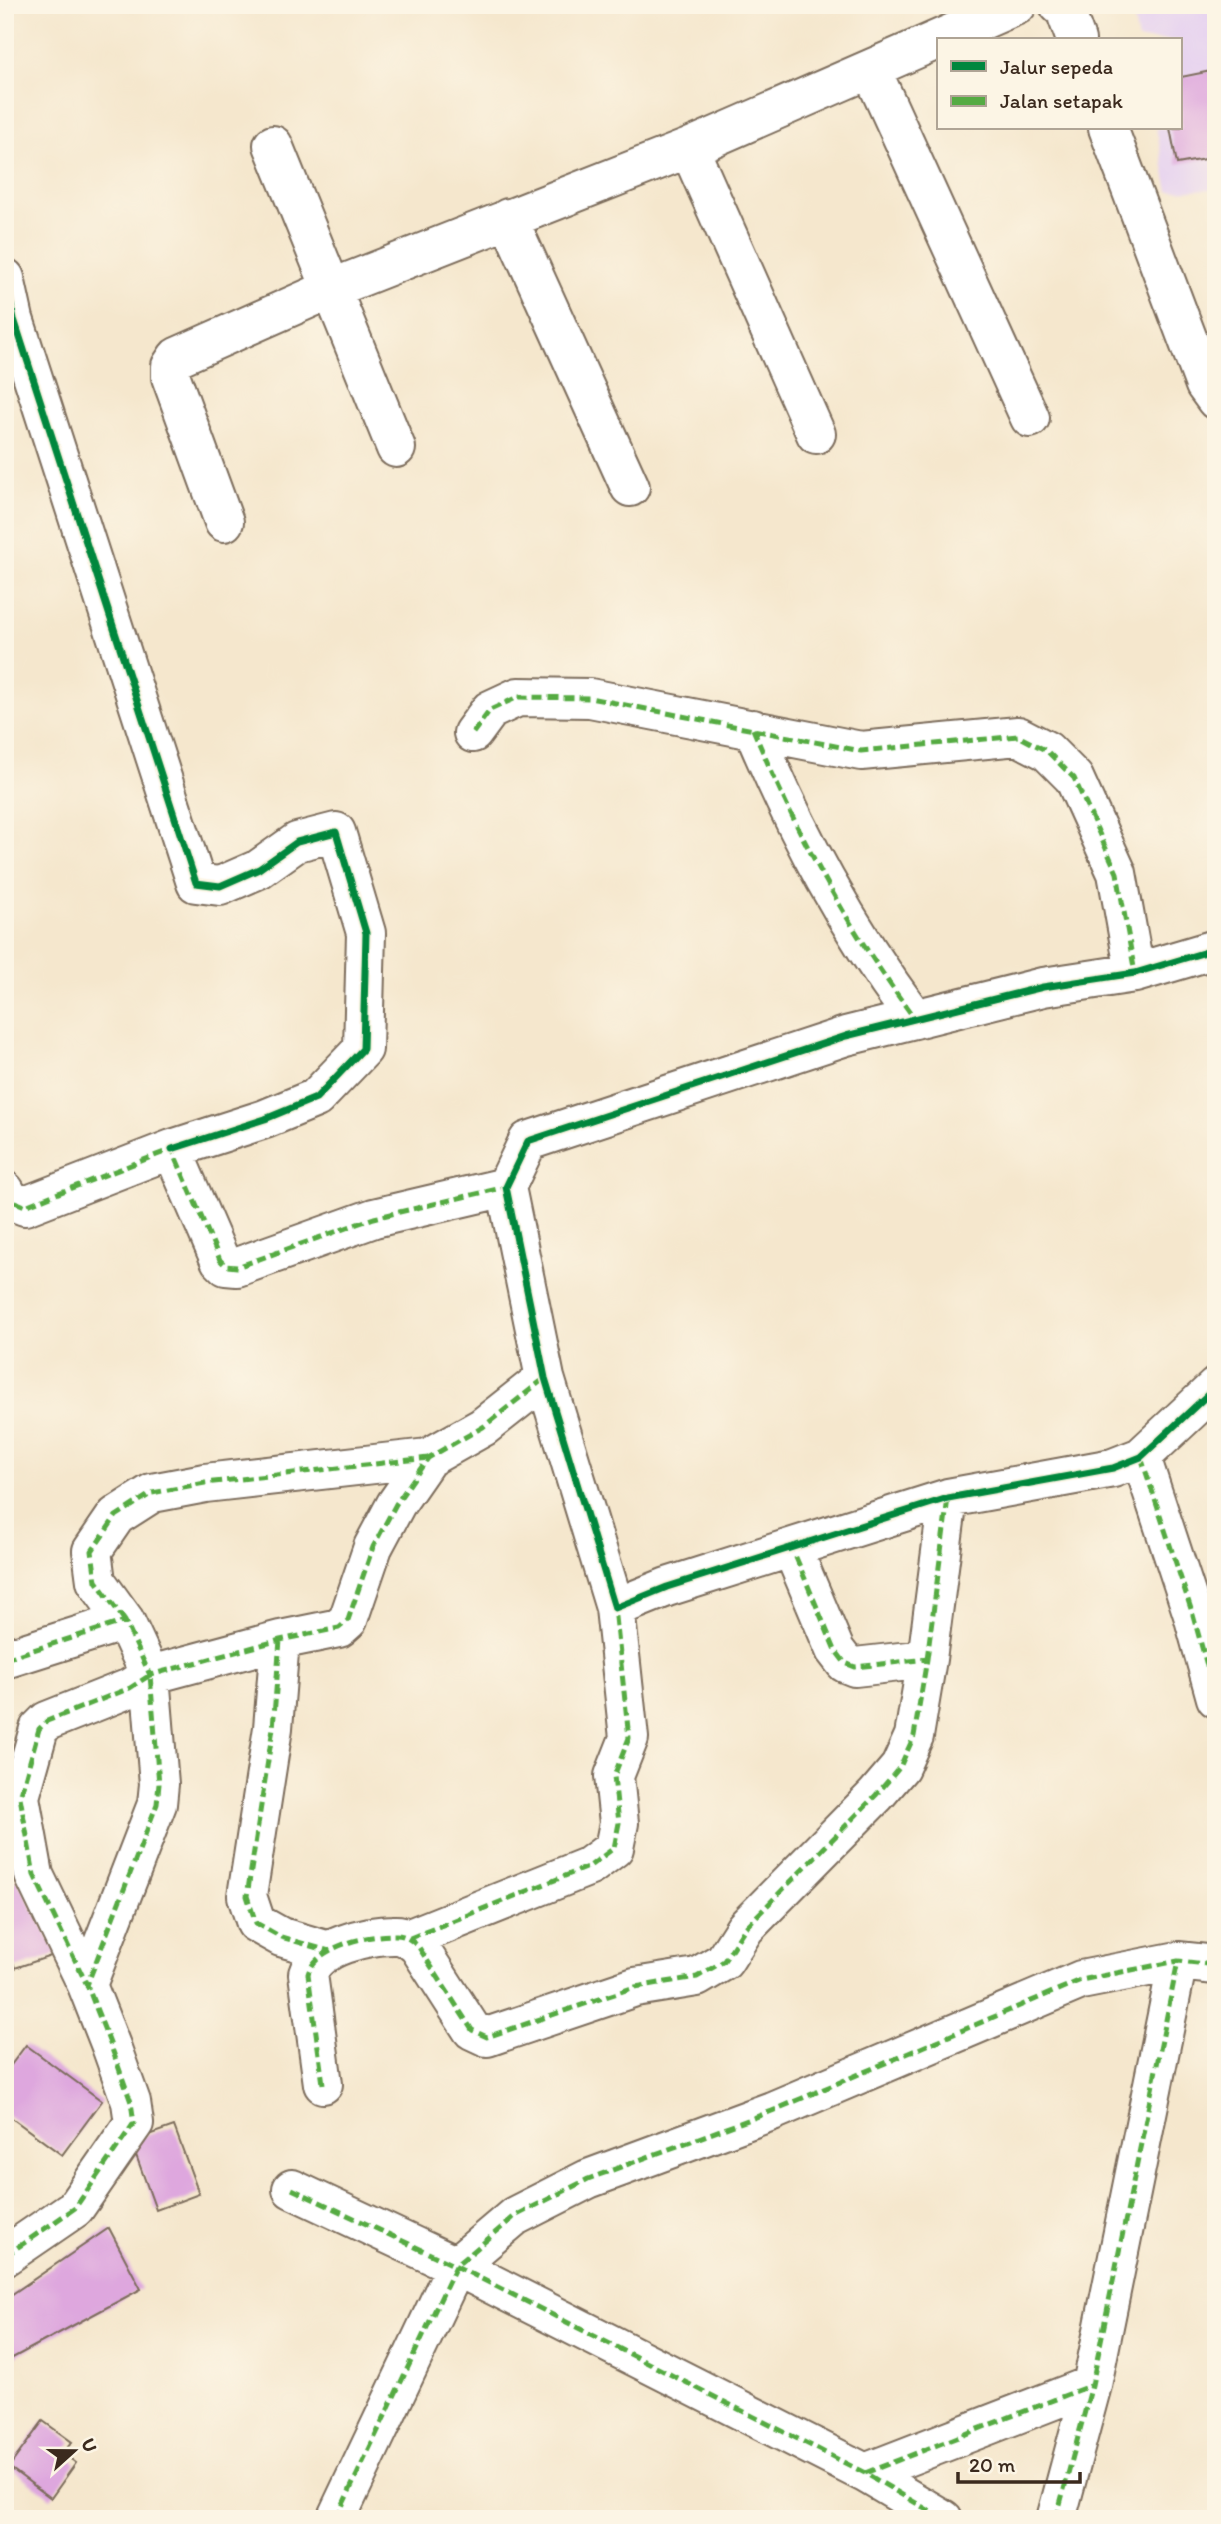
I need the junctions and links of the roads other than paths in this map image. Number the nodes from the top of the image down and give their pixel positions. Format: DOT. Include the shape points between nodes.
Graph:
graph roads {
  1 [pos="1017,5"];
  2 [pos="1059,5"];
  3 [pos="942,38"];
  4 [pos="1075,38"];
  5 [pos="937,40"];
  6 [pos="871,69"];
  7 [pos="1109,130"];
  8 [pos="273,145"];
  9 [pos="689,148"];
  10 [pos="508,218"];
  11 [pos="5,278"];
  12 [pos="333,288"];
  13 [pos="1216,400"];
  14 [pos="1030,418"];
  15 [pos="816,434"];
  16 [pos="396,448"];
  17 [pos="630,487"];
  18 [pos="224,522"];
  19 [pos="753,729"];
  20 [pos="473,733"];
  21 [pos="1216,949"];
  22 [pos="1135,973"];
  23 [pos="915,1019"];
  24 [pos="172,1149"];
  25 [pos="506,1187"];
  26 [pos="5,1191"];
  27 [pos="545,1378"];
  28 [pos="1216,1387"];
  29 [pos="1141,1457"];
  30 [pos="428,1458"];
  31 [pos="948,1499"];
  32 [pos="792,1548"];
  33 [pos="615,1608"];
  34 [pos="125,1621"];
  35 [pos="281,1640"];
  36 [pos="5,1659"];
  37 [pos="927,1659"];
  38 [pos="150,1675"];
  39 [pos="1216,1698"];
  40 [pos="410,1938"];
  41 [pos="329,1951"];
  42 [pos="1178,1961"];
  43 [pos="1216,1965"];
  44 [pos="87,1984"];
  45 [pos="323,2084"];
  46 [pos="292,2189"];
  47 [pos="5,2256"];
  48 [pos="456,2266"];
  49 [pos="1092,2385"];
  50 [pos="865,2473"];
  51 [pos="336,2519"];
  52 [pos="943,2519"];
  53 [pos="1056,2519"];
  1 -- 3 [label="street"];
  2 -- 4 [label="street"];
  5 -- 6 [label="street"];
  6 -- 9 [label="street"];
  6 -- 14 [label="street"];
  7 -- 13 [label="street" via="1205,386"];
  8 -- 12 [label="street"];
  9 -- 10 [label="street"];
  9 -- 15 [label="street"];
  10 -- 12 [label="street"];
  10 -- 17 [label="street"];
  11 -- 24 [label="street" via="196,883 220,886 259,869 297,842 336,832 366,933 363,1049 316,1098"];
  12 -- 16 [label="street"];
  12 -- 18 [label="street" via="177,357 171,366"];
  19 -- 20 [label="street" via="590,698 518,697 490,710"];
  19 -- 22 [label="street" via="861,751 1018,736 1047,751 1074,778 1117,873"];
  19 -- 23 [label="street" via="824,882 878,970"];
  21 -- 22 [label="street"];
  22 -- 23 [label="street" via="1043,987"];
  23 -- 25 [label="street" via="846,1036 528,1141"];
  24 -- 25 [label="street" via="226,1266 237,1267 374,1218"];
  24 -- 26 [label="street" via="25,1206 10,1200"];
  25 -- 27 [label="street"];
  27 -- 30 [label="street" via="483,1427"];
  27 -- 33 [label="street"];
  28 -- 29 [label="street"];
  29 -- 31 [label="street" via="1102,1470"];
  29 -- 39 [label="street"];
  30 -- 34 [label="street" via="152,1493 116,1516 92,1551 96,1581"];
  30 -- 35 [label="street" via="373,1547 348,1619 339,1628"];
  31 -- 32 [label="street"];
  31 -- 37 [label="street"];
  32 -- 33 [label="street"];
  32 -- 37 [label="street" via="845,1664 855,1667"];
  33 -- 40 [label="street" via="629,1738 614,1776 619,1823 614,1848 590,1866"];
  34 -- 36 [label="street"];
  34 -- 38 [label="street"];
  35 -- 38 [label="street"];
  35 -- 41 [label="street" via="273,1728 247,1896 256,1923 281,1937"];
  37 -- 40 [label="street" via="914,1736 900,1767 745,1927 723,1961 697,1977 635,1987 487,2037 472,2030"];
  38 -- 44 [label="street" via="157,1804"];
  38 -- 44 [label="street" via="130,1688 47,1721 39,1729 20,1797 34,1875"];
  40 -- 41 [label="street" via="396,1934"];
  41 -- 45 [label="street" via="316,1958 308,1974"];
  42 -- 43 [label="street"];
  42 -- 48 [label="street" via="1081,1980 772,2111 588,2179 515,2216"];
  42 -- 49 [label="street"];
  44 -- 47 [label="street" via="127,2091 134,2123 75,2208"];
  46 -- 48 [label="street"];
  48 -- 50 [label="street"];
  48 -- 51 [label="street"];
  49 -- 50 [label="street"];
  49 -- 53 [label="street"];
  50 -- 52 [label="street"];
}
